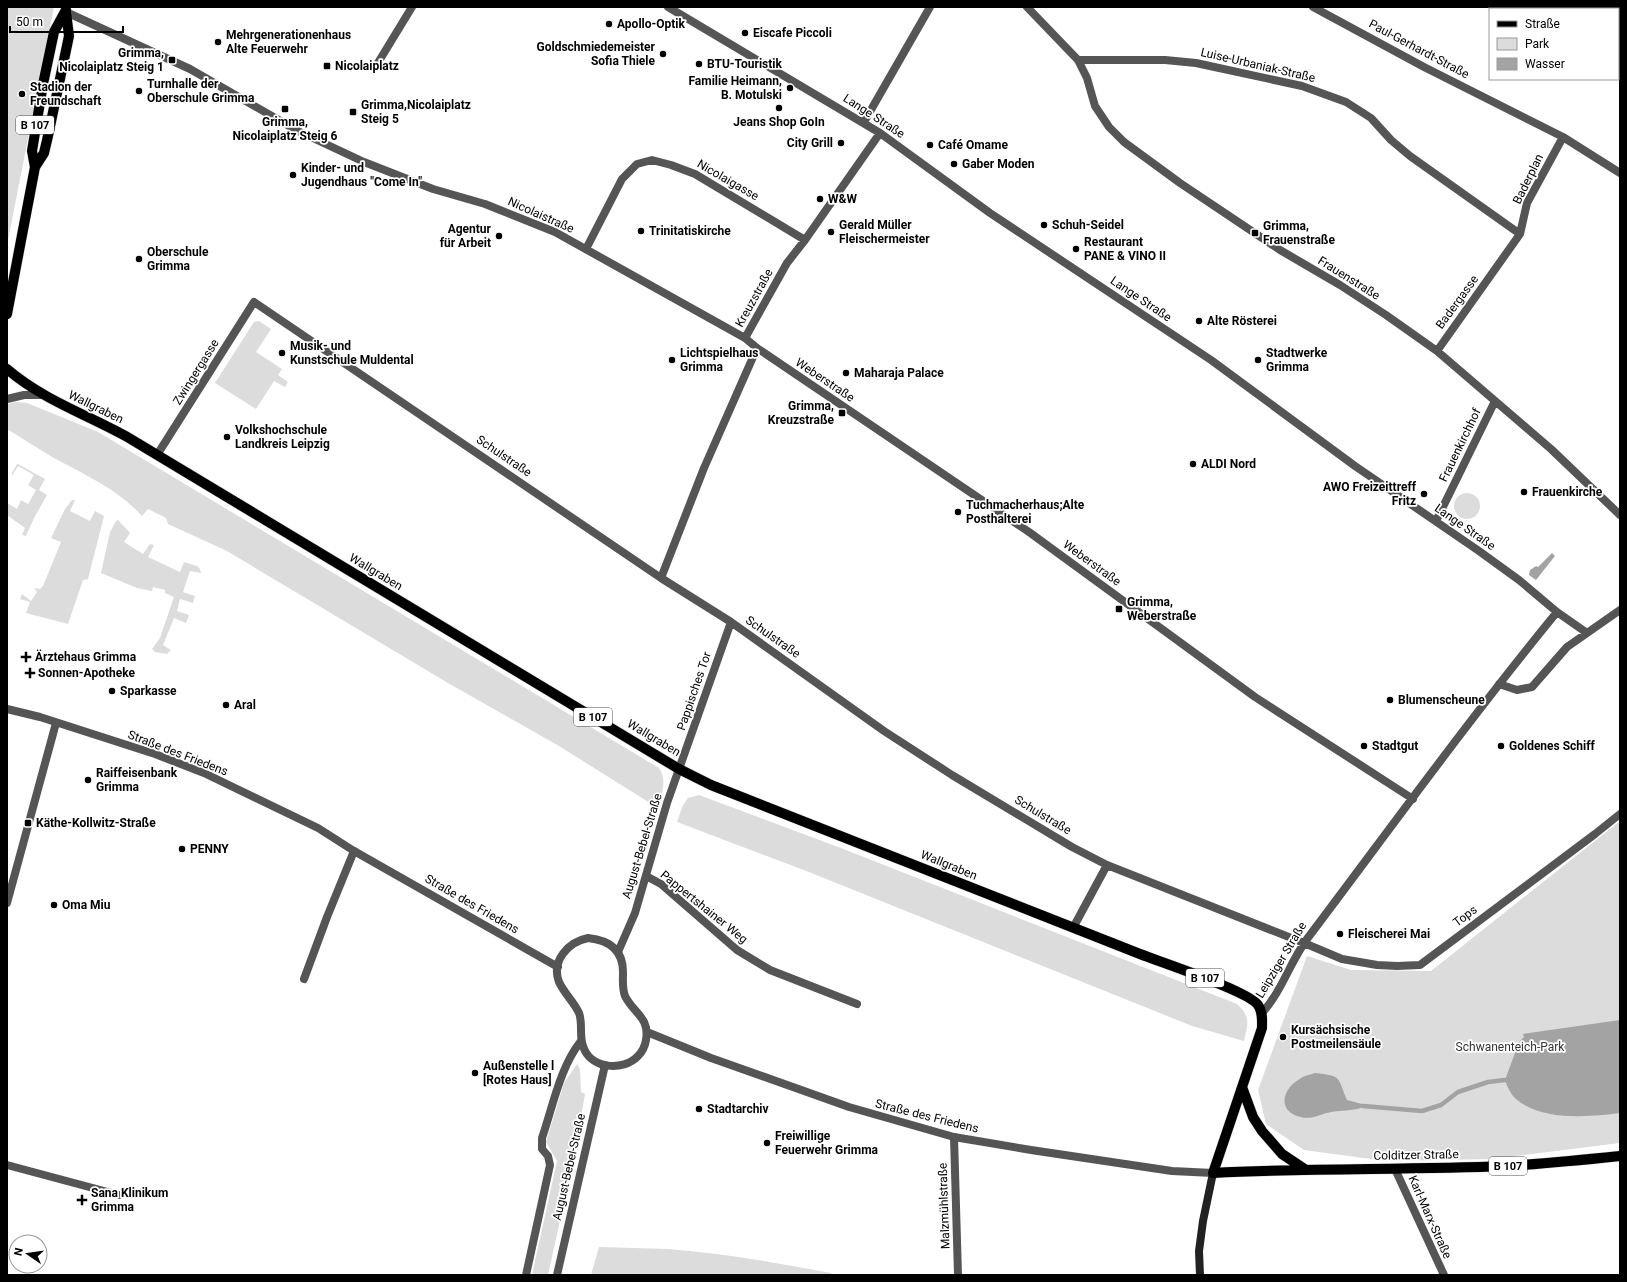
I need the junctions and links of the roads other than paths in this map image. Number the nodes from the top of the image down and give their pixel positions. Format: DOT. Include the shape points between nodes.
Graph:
graph roads {
  1 [pos="412,7"];
  2 [pos="668,7"];
  3 [pos="930,7"];
  4 [pos="1027,7"];
  5 [pos="1313,7"];
  6 [pos="66,10"];
  7 [pos="1078,60"];
  8 [pos="376,66"];
  9 [pos="864,122"];
  10 [pos="880,133"];
  11 [pos="1563,137"];
  12 [pos="36,167"];
  13 [pos="1620,173"];
  14 [pos="1520,234"];
  15 [pos="805,240"];
  16 [pos="586,249"];
  17 [pos="1497,268"];
  18 [pos="254,302"];
  19 [pos="7,314"];
  20 [pos="745,338"];
  21 [pos="757,348"];
  22 [pos="1437,351"];
  23 [pos="7,369"];
  24 [pos="45,395"];
  25 [pos="7,399"];
  26 [pos="1495,401"];
  27 [pos="157,455"];
  28 [pos="1620,515"];
  29 [pos="1436,521"];
  30 [pos="661,578"];
  31 [pos="1620,610"];
  32 [pos="1557,612"];
  33 [pos="731,622"];
  34 [pos="1587,633"];
  35 [pos="1499,684"];
  36 [pos="7,709"];
  37 [pos="56,723"];
  38 [pos="679,769"];
  39 [pos="1413,799"];
  40 [pos="1620,814"];
  41 [pos="354,851"];
  42 [pos="1107,865"];
  43 [pos="646,876"];
  44 [pos="7,903"];
  45 [pos="1074,928"];
  46 [pos="1304,943"];
  47 [pos="618,952"];
  48 [pos="558,967"];
  49 [pos="304,979"];
  50 [pos="857,1004"];
  51 [pos="1262,1013"];
  52 [pos="647,1032"];
  53 [pos="581,1041"];
  54 [pos="604,1065"];
  55 [pos="1242,1087"];
  56 [pos="954,1137"];
  57 [pos="1620,1156"];
  58 [pos="7,1165"];
  59 [pos="1395,1168"];
  60 [pos="1306,1170"];
  61 [pos="1213,1173"];
  62 [pos="119,1195"];
  63 [pos="526,1275"];
  64 [pos="557,1275"];
  65 [pos="958,1275"];
  66 [pos="1200,1275"];
  67 [pos="1444,1275"];
  1 -- 8 [label="street"];
  2 -- 9 [label="street, Lange Straße"];
  3 -- 9 [label="street"];
  4 -- 7 [label="street, Frauenstraße"];
  5 -- 11 [label="street, Paul-Gerhardt-Straße" via="1424,67"];
  6 -- 12 [label="main road, B 107" via="69,36 44,153"];
  6 -- 12 [label="main road, B 107" via="54,32 43,84 32,150"];
  6 -- 16 [label="street, Nicolaistraße" via="190,69 298,131 364,162 433,189 523,218"];
  7 -- 14 [label="street, Luise-Urbaniak-Straße" via="1165,60 1196,63 1302,86 1346,102 1371,118 1391,140"];
  7 -- 22 [label="street, Frauenstraße" via="1087,78 1095,106 1109,127 1124,142 1280,250 1360,298"];
  9 -- 10 [label="street, Lange Straße"];
  10 -- 15 [label="street, Kreuzstraße"];
  10 -- 29 [label="street, Lange Straße" via="990,213 1211,360 1355,466"];
  11 -- 13 [label="street"];
  11 -- 14 [label="street, Baderplan" via="1527,203"];
  12 -- 19 [label="main road, B 107"];
  14 -- 17 [label="street, Baderplan"];
  15 -- 16 [label="street, Nicolaigasse" via="695,174 652,160 637,164 622,179"];
  15 -- 20 [label="street, Kreuzstraße" via="787,263"];
  16 -- 20 [label="street, Nicolaistraße"];
  17 -- 22 [label="street, Badergasse"];
  18 -- 27 [label="street, Zwingergasse"];
  18 -- 30 [label="street, Schulstraße"];
  20 -- 21 [label="street, Kreuzstraße"];
  21 -- 30 [label="street" via="706,464"];
  21 -- 39 [label="street, Weberstraße" via="1029,532 1255,697"];
  22 -- 26 [label="street, Frauenstraße"];
  23 -- 24 [label="main road, Wallgraben / B 107"];
  24 -- 25 [label="street" via="24,395"];
  24 -- 27 [label="main road, Wallgraben / B 107"];
  26 -- 28 [label="street, Frauenstraße" via="1568,464"];
  26 -- 29 [label="street, Frauenkirchhof"];
  27 -- 38 [label="main road, Wallgraben / B 107"];
  29 -- 32 [label="street, Lange Straße" via="1519,580"];
  30 -- 33 [label="street, Schulstraße"];
  31 -- 34 [label="street"];
  32 -- 34 [label="street, Lange Straße"];
  32 -- 35 [label="street, Leipziger Straße"];
  33 -- 38 [label="street, Pappisches Tor"];
  33 -- 42 [label="street, Schulstraße" via="884,731"];
  34 -- 35 [label="street" via="1567,646 1532,687 1517,690"];
  35 -- 39 [label="street, Leipziger Straße"];
  36 -- 37 [label="street, Straße des Friedens"];
  37 -- 41 [label="street, Straße des Friedens" via="155,754 204,773 304,821"];
  37 -- 44 [label="street"];
  38 -- 43 [label="street, August-Bebel-Straße"];
  38 -- 45 [label="main road, Wallgraben / B 107" via="711,785"];
  39 -- 46 [label="street, Leipziger Straße"];
  40 -- 46 [label="street, Tops" via="1420,965 1377,965 1342,959"];
  41 -- 48 [label="street, Straße des Friedens"];
  41 -- 49 [label="street" via="326,917"];
  42 -- 45 [label="street"];
  42 -- 46 [label="street, Schulstraße"];
  43 -- 47 [label="street, August-Bebel-Straße" via="635,914"];
  43 -- 50 [label="street, Pappertshainer Weg" via="661,884 737,950 770,970"];
  45 -- 51 [label="main road, Wallgraben / B 107" via="1251,998 1258,1004"];
  46 -- 51 [label="street, Leipziger Straße" via="1273,1001"];
  47 -- 48 [label="street" via="607,942 598,939 578,940 565,950"];
  47 -- 52 [label="street" via="622,960 625,996 642,1017"];
  48 -- 53 [label="street" via="559,983 580,1015"];
  51 -- 55 [label="main road, Leipziger Straße" via="1262,1028"];
  52 -- 54 [label="street" via="645,1045 632,1062 616,1067"];
  52 -- 56 [label="street, Straße des Friedens" via="711,1058 849,1107"];
  53 -- 54 [label="street" via="588,1055"];
  53 -- 63 [label="street, August-Bebel-Straße" via="573,1051 564,1071 542,1138 542,1149 548,1156 550,1165"];
  54 -- 64 [label="street, August-Bebel-Straße"];
  55 -- 60 [label="main road" via="1262,1131 1282,1154"];
  55 -- 61 [label="main road, Leipziger Straße"];
  56 -- 61 [label="street, Straße des Friedens" via="1172,1171"];
  56 -- 65 [label="street, Malzmühlstraße"];
  57 -- 59 [label="main road, Colditzer Straße / B 107" via="1505,1166"];
  58 -- 62 [label="street"];
  59 -- 60 [label="main road, Colditzer Straße / B 107"];
  59 -- 67 [label="street, Karl-Marx-Straße"];
  60 -- 61 [label="main road, Colditzer Straße / B 107"];
  61 -- 66 [label="main road, Leipziger Straße" via="1199,1251"];
}
